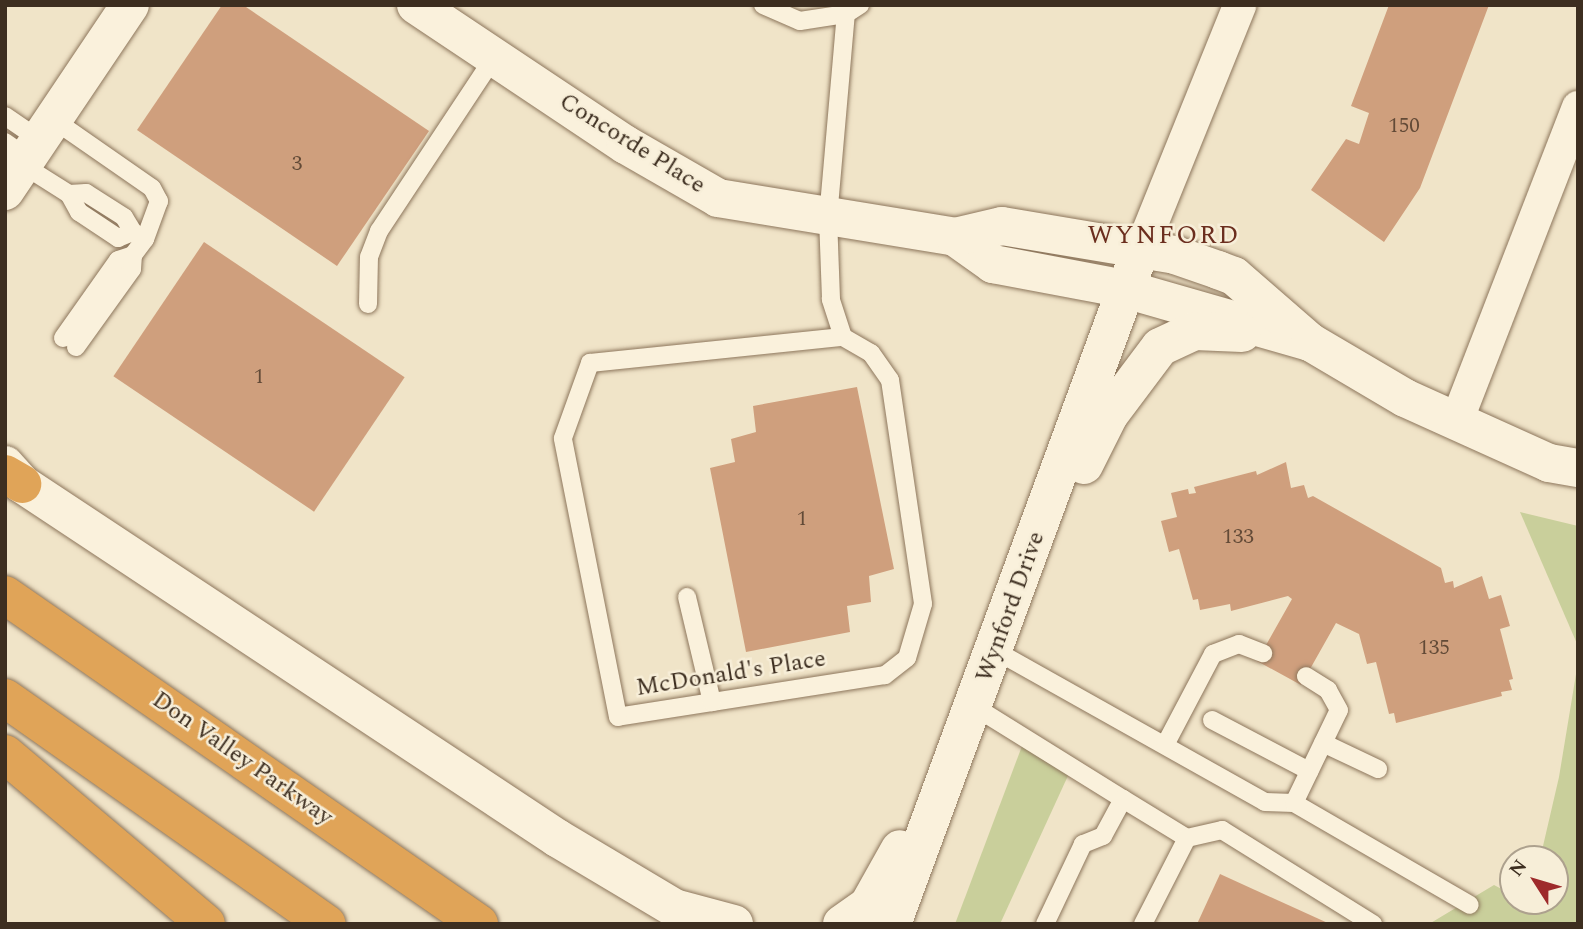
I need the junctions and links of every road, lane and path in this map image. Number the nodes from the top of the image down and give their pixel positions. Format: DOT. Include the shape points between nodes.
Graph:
graph roads {
  1 [pos="130,5"];
  2 [pos="416,5"];
  3 [pos="763,5"];
  4 [pos="1239,5"];
  5 [pos="853,10"];
  6 [pos="495,56"];
  7 [pos="1578,107"];
  8 [pos="5,116"];
  9 [pos="26,153"];
  10 [pos="828,218"];
  11 [pos="139,235"];
  12 [pos="955,237"];
  13 [pos="1142,248"];
  14 [pos="1125,289"];
  15 [pos="368,304"];
  16 [pos="843,337"];
  17 [pos="70,342"];
  18 [pos="1310,342"];
  19 [pos="1456,421"];
  20 [pos="1578,468"];
  21 [pos="11,474"];
  22 [pos="5,595"];
  23 [pos="687,597"];
  24 [pos="1012,610"];
  25 [pos="996,651"];
  26 [pos="1262,653"];
  27 [pos="1306,676"];
  28 [pos="5,698"];
  29 [pos="712,702"];
  30 [pos="971,718"];
  31 [pos="1212,720"];
  32 [pos="1323,743"];
  33 [pos="1166,745"];
  34 [pos="5,754"];
  35 [pos="1378,769"];
  36 [pos="1309,771"];
  37 [pos="1123,799"];
  38 [pos="1294,803"];
  39 [pos="1187,838"];
  40 [pos="666,905"];
  41 [pos="1470,905"];
  42 [pos="206,924"];
  43 [pos="327,924"];
  44 [pos="479,924"];
  45 [pos="701,924"];
  46 [pos="734,924"];
  47 [pos="842,924"];
  48 [pos="892,924"];
  49 [pos="1045,924"];
  50 [pos="1143,924"];
  51 [pos="1373,924"];
  1 -- 9 [label="street"];
  2 -- 6 [label="street, Concorde Place"];
  3 -- 5 [label="lane" via="800,20"];
  4 -- 13 [label="street"];
  5 -- 10 [label="lane"];
  6 -- 10 [label="street, Concorde Place" via="626,145 718,198"];
  6 -- 15 [label="lane" via="379,230 369,257"];
  7 -- 19 [label="street"];
  8 -- 9 [label="lane"];
  9 -- 11 [label="lane" via="69,194 79,212 118,237"];
  9 -- 11 [label="lane" via="152,188 159,201"];
  10 -- 12 [label="street, Concorde Place"];
  10 -- 16 [label="lane" via="831,299"];
  11 -- 17 [label="lane" via="132,269"];
  12 -- 13 [label="street, Concorde Place" via="1002,226"];
  12 -- 14 [label="street, Concorde Place" via="993,264"];
  13 -- 14 [label="street, Wynford Drive"];
  13 -- 18 [label="street" via="1234,276"];
  14 -- 18 [label="street"];
  14 -- 24 [label="street, Wynford Drive"];
  16 -- 29 [label="lane, McDonald's Place" via="872,353 890,380 923,604 907,658 885,675"];
  16 -- 29 [label="lane, McDonald's Place" via="590,363 563,438 618,718"];
  18 -- 19 [label="street" via="1405,398"];
  18 -- 24 [label="street" via="1195,331 1160,347 1109,415"];
  19 -- 20 [label="street" via="1549,463"];
  21 -- 40 [label="street"];
  22 -- 44 [label="highway, Don Valley Parkway"];
  23 -- 29 [label="lane"];
  24 -- 25 [label="street, Wynford Drive"];
  25 -- 30 [label="street, Wynford Drive"];
  25 -- 33 [label="lane"];
  26 -- 33 [label="lane" via="1239,644 1213,654"];
  27 -- 32 [label="lane" via="1328,690 1339,710"];
  28 -- 43 [label="highway"];
  30 -- 37 [label="lane"];
  30 -- 47 [label="street" via="868,906"];
  30 -- 48 [label="street, Wynford Drive"];
  31 -- 36 [label="lane"];
  32 -- 35 [label="lane"];
  32 -- 36 [label="lane"];
  33 -- 38 [label="lane" via="1265,802"];
  34 -- 42 [label="highway"];
  36 -- 38 [label="lane"];
  37 -- 39 [label="lane"];
  37 -- 49 [label="lane" via="1103,836 1083,844"];
  38 -- 41 [label="lane"];
  39 -- 50 [label="lane"];
  39 -- 51 [label="lane" via="1222,830"];
  40 -- 45 [label="street"];
  40 -- 46 [label="street"];
}
